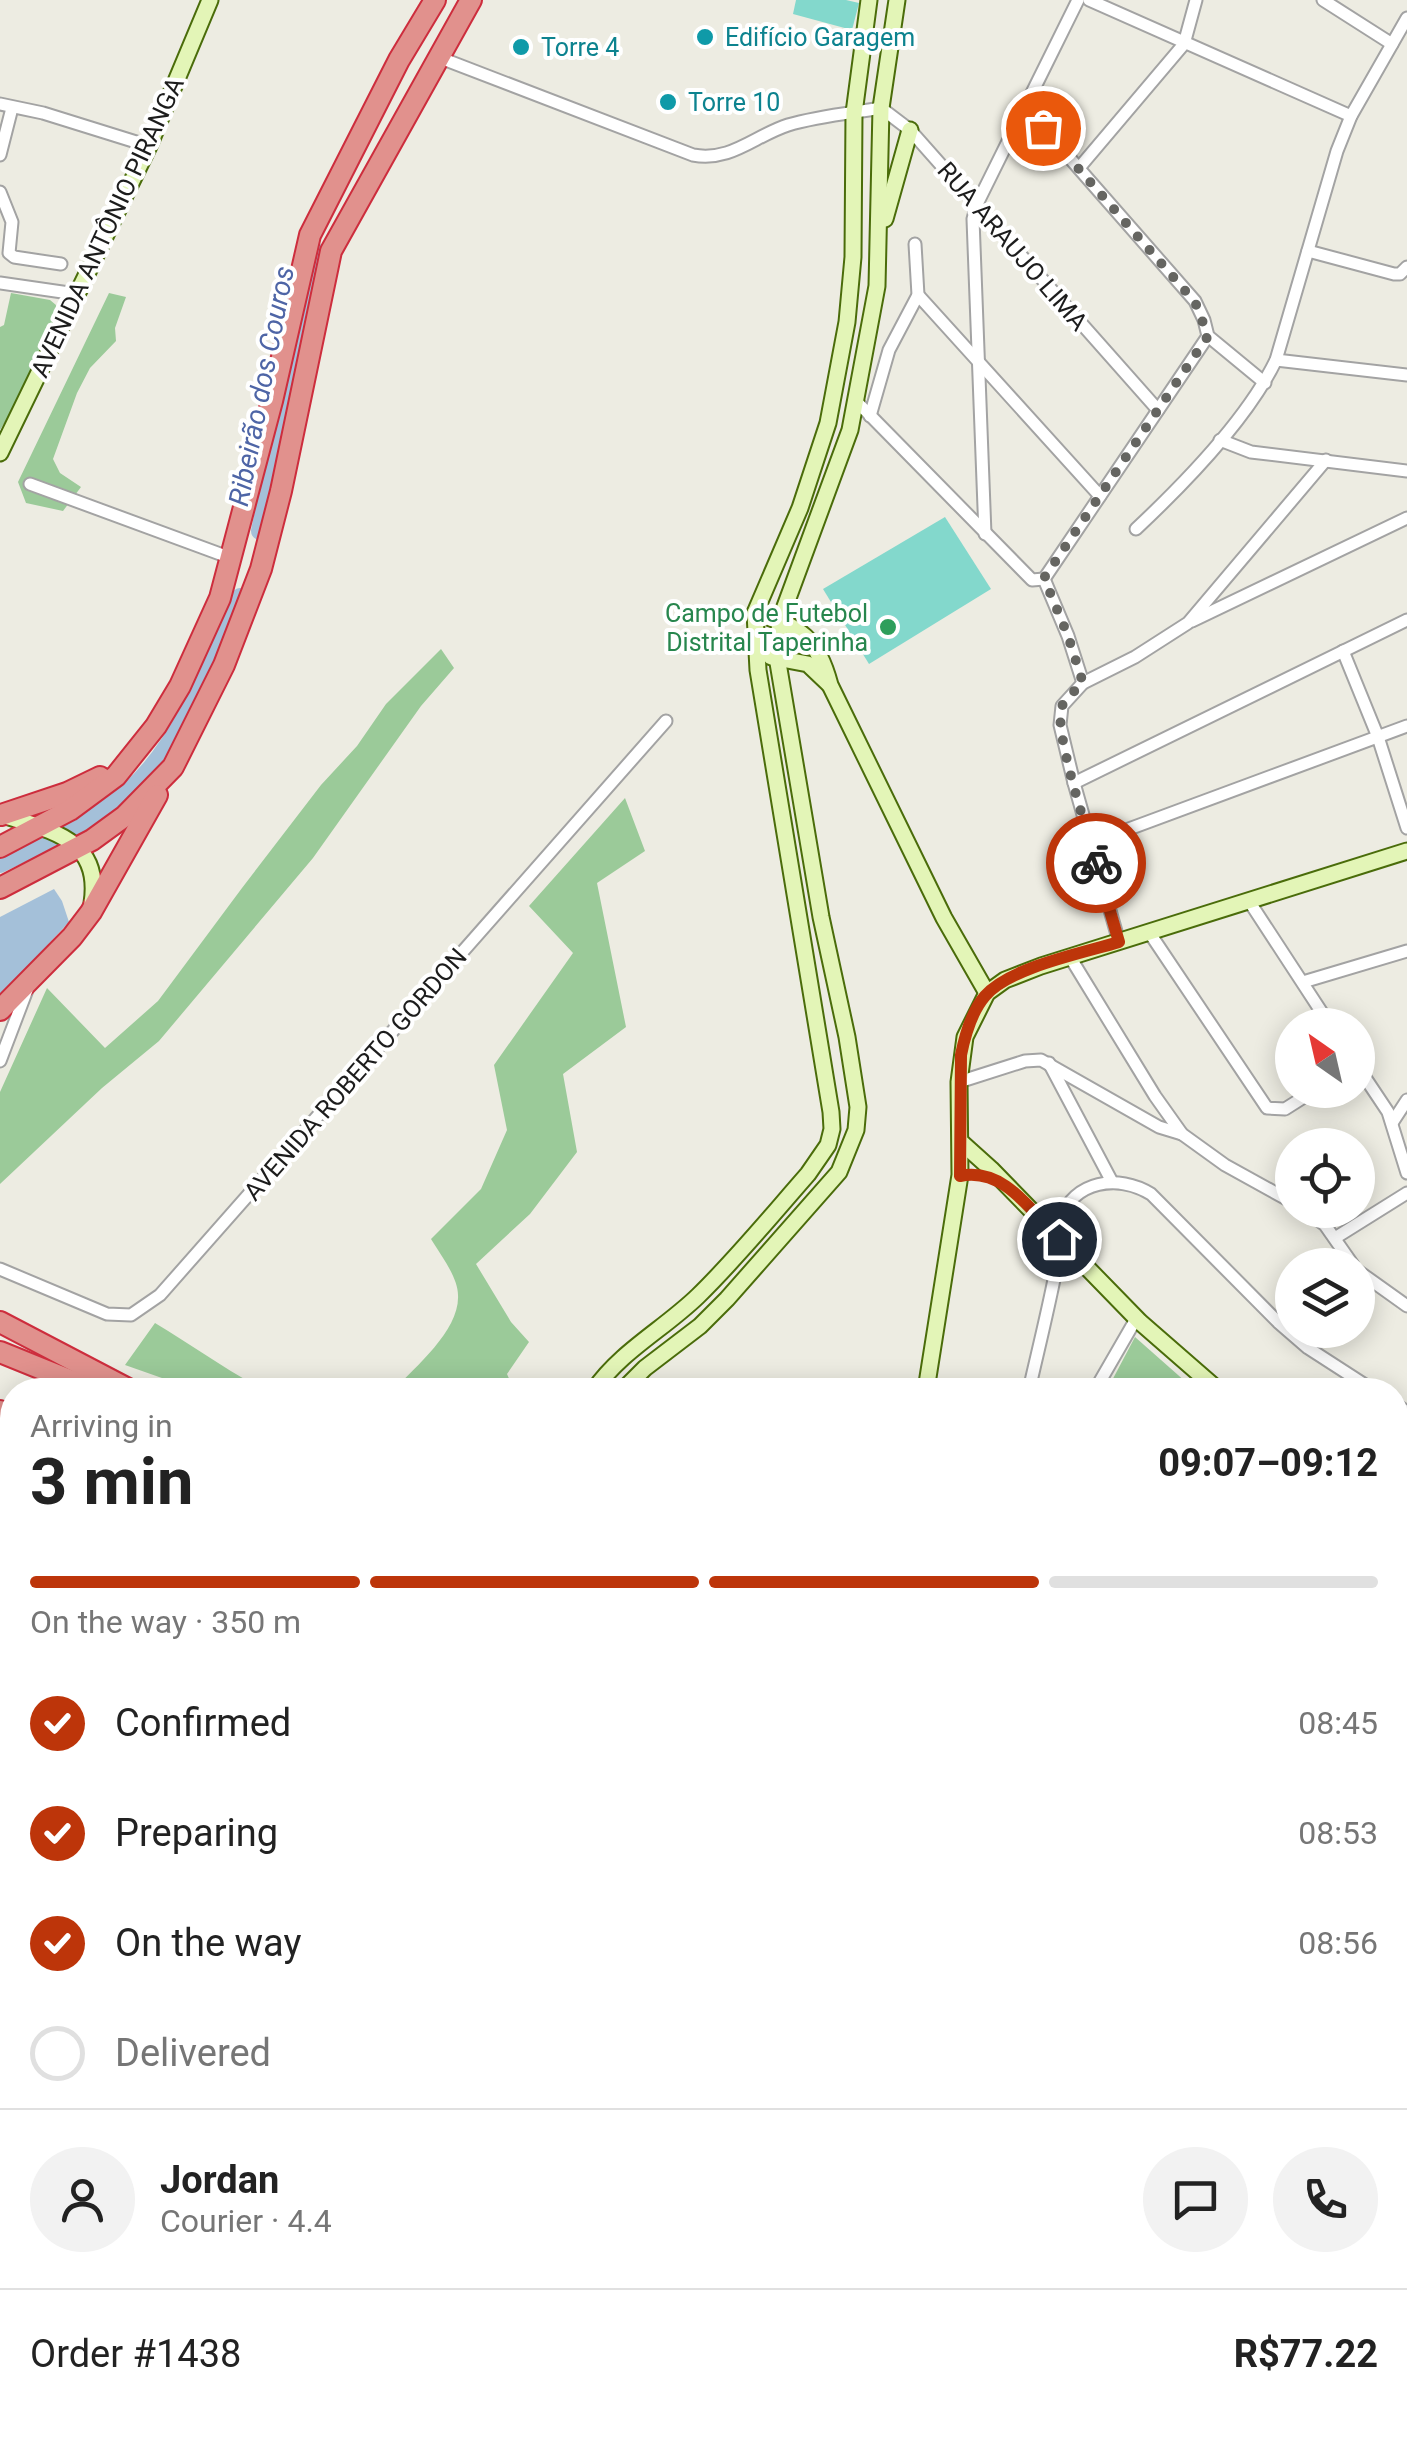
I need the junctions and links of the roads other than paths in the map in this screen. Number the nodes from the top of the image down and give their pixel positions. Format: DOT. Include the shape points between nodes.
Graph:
graph roads {
  1 [pos="210,0"];
  2 [pos="435,0"];
  3 [pos="445,0"];
  4 [pos="471,0"];
  5 [pos="869,0"];
  6 [pos="897,0"];
  7 [pos="1078,0"];
  8 [pos="1090,0"];
  9 [pos="1196,0"];
  10 [pos="1323,0"];
  11 [pos="1407,18"];
  12 [pos="1184,44"];
  13 [pos="1392,44"];
  14 [pos="438,57"];
  15 [pos="6,106"];
  16 [pos="1025,107"];
  17 [pos="881,108"];
  18 [pos="854,112"];
  19 [pos="1351,116"];
  20 [pos="910,130"];
  21 [pos="149,146"];
  22 [pos="0,155"];
  23 [pos="1079,168"];
  24 [pos="0,192"];
  25 [pos="977,204"];
  26 [pos="879,242"];
  27 [pos="916,244"];
  28 [pos="1308,251"];
  29 [pos="61,264"];
  30 [pos="1406,268"];
  31 [pos="0,283"];
  32 [pos="76,294"];
  33 [pos="918,295"];
  34 [pos="1208,336"];
  35 [pos="1276,360"];
  36 [pos="980,363"];
  37 [pos="1407,374"];
  38 [pos="1264,383"];
  39 [pos="856,401"];
  40 [pos="1158,410"];
  41 [pos="870,416"];
  42 [pos="1220,440"];
  43 [pos="0,453"];
  44 [pos="1326,460"];
  45 [pos="1407,471"];
  46 [pos="30,484"];
  47 [pos="1100,496"];
  48 [pos="1407,518"];
  49 [pos="1136,529"];
  50 [pos="985,534"];
  51 [pos="231,558"];
  52 [pos="1044,578"];
  53 [pos="791,592"];
  54 [pos="755,613"];
  55 [pos="780,620"];
  56 [pos="1407,620"];
  57 [pos="1188,623"];
  58 [pos="802,632"];
  59 [pos="1343,652"];
  60 [pos="778,657"];
  61 [pos="757,658"];
  62 [pos="795,661"];
  63 [pos="1083,683"];
  64 [pos="830,685"];
  65 [pos="666,721"];
  66 [pos="1407,726"];
  67 [pos="1378,738"];
  68 [pos="132,758"];
  69 [pos="173,767"];
  70 [pos="1074,783"];
  71 [pos="1,815"];
  72 [pos="1407,828"];
  73 [pos="44,829"];
  74 [pos="1091,843"];
  75 [pos="77,845"];
  76 [pos="0,847"];
  77 [pos="1407,852"];
  78 [pos="0,888"];
  79 [pos="1249,901"];
  80 [pos="91,912"];
  81 [pos="1149,932"];
  82 [pos="1119,942"];
  83 [pos="1407,951"];
  84 [pos="1070,957"];
  85 [pos="809,968"];
  86 [pos="30,981"];
  87 [pos="1302,982"];
  88 [pos="987,993"];
  89 [pos="1319,1008"];
  90 [pos="0,1010"];
  91 [pos="846,1037"];
  92 [pos="2,1053"];
  93 [pos="1050,1062"];
  94 [pos="959,1082"];
  95 [pos="1375,1095"];
  96 [pos="1155,1096"];
  97 [pos="1407,1100"];
  98 [pos="1287,1108"];
  99 [pos="1132,1112"];
  100 [pos="1392,1123"];
  101 [pos="1182,1134"];
  102 [pos="961,1142"];
  103 [pos="1407,1173"];
  104 [pos="960,1176"];
  105 [pos="999,1178"];
  106 [pos="1111,1180"];
  107 [pos="1275,1192"];
  108 [pos="1407,1193"];
  109 [pos="1327,1228"];
  110 [pos="1335,1238"];
  111 [pos="1059,1239"];
  112 [pos="1342,1248"];
  113 [pos="0,1268"];
  114 [pos="1375,1283"];
  115 [pos="699,1294"];
  116 [pos="1407,1306"];
  117 [pos="1136,1319"];
  118 [pos="0,1322"];
  119 [pos="630,1351"];
  120 [pos="0,1352"];
  121 [pos="662,1356"];
  122 [pos="64,1378"];
  123 [pos="107,1378"];
  124 [pos="605,1378"];
  125 [pos="629,1378"];
  126 [pos="635,1378"];
  127 [pos="928,1378"];
  128 [pos="1033,1378"];
  129 [pos="1102,1378"];
  130 [pos="1204,1378"];
  131 [pos="1354,1378"];
  1 -- 21 [label="main road, AVENIDA ANTÔNIO PIRANGA"];
  2 -- 51 [label="highway" via="310,235"];
  3 -- 14 [label="highway" via="432,26"];
  4 -- 14 [label="highway"];
  5 -- 18 [label="main road"];
  6 -- 17 [label="main road"];
  7 -- 16 [label="street"];
  8 -- 12 [label="street"];
  9 -- 12 [label="street"];
  10 -- 13 [label="street"];
  11 -- 13 [label="street"];
  12 -- 19 [label="street"];
  12 -- 23 [label="street"];
  13 -- 19 [label="street"];
  14 -- 18 [label="street" via="708,158 790,124"];
  14 -- 69 [label="highway" via="331,251 260,568 224,665"];
  15 -- 21 [label="street"];
  15 -- 22 [label="street"];
  16 -- 23 [label="street"];
  16 -- 25 [label="street"];
  17 -- 18 [label="street"];
  17 -- 20 [label="street, RUA ARAUJO LIMA"];
  17 -- 26 [label="main road"];
  18 -- 54 [label="main road" via="850,302 831,410 800,508"];
  19 -- 28 [label="street"];
  20 -- 25 [label="street, RUA ARAUJO LIMA"];
  20 -- 26 [label="main road"];
  21 -- 32 [label="main road, AVENIDA ANTÔNIO PIRANGA"];
  23 -- 34 [label="street" via="1195,302"];
  24 -- 29 [label="street" via="12,222 9,253"];
  25 -- 36 [label="street" via="972,235"];
  25 -- 40 [label="street, RUA ARAUJO LIMA"];
  26 -- 39 [label="main road"];
  27 -- 33 [label="street"];
  28 -- 30 [label="street" via="1394,274"];
  28 -- 35 [label="street"];
  31 -- 32 [label="street"];
  32 -- 43 [label="main road, AVENIDA ANTÔNIO PIRANGA"];
  33 -- 36 [label="street"];
  33 -- 41 [label="street" via="889,350"];
  34 -- 38 [label="street"];
  34 -- 40 [label="street"];
  35 -- 37 [label="street"];
  35 -- 38 [label="street"];
  36 -- 47 [label="street"];
  36 -- 50 [label="street"];
  38 -- 42 [label="street"];
  39 -- 41 [label="street"];
  39 -- 53 [label="main road" via="842,460"];
  40 -- 47 [label="street"];
  41 -- 50 [label="street"];
  42 -- 44 [label="street" via="1251,452"];
  42 -- 49 [label="street"];
  44 -- 45 [label="street"];
  44 -- 57 [label="street"];
  46 -- 51 [label="street"];
  47 -- 52 [label="street"];
  48 -- 57 [label="street"];
  50 -- 52 [label="street" via="1032,580"];
  51 -- 68 [label="highway" via="201,644"];
  52 -- 63 [label="street"];
  53 -- 55 [label="main road"];
  53 -- 58 [label="main road"];
  54 -- 55 [label="main road"];
  54 -- 61 [label="main road"];
  55 -- 58 [label="main road"];
  55 -- 60 [label="main road"];
  56 -- 59 [label="street"];
  57 -- 63 [label="street"];
  58 -- 62 [label="main road"];
  58 -- 64 [label="main road" via="823,658"];
  59 -- 67 [label="street"];
  59 -- 70 [label="street"];
  60 -- 61 [label="main road"];
  60 -- 62 [label="main road"];
  60 -- 91 [label="main road"];
  61 -- 85 [label="main road"];
  62 -- 64 [label="main road"];
  63 -- 70 [label="street" via="1059,715"];
  64 -- 88 [label="main road"];
  65 -- 113 [label="street, AVENIDA ROBERTO GORDON" via="160,1295 130,1315 107,1314"];
  66 -- 67 [label="street"];
  67 -- 72 [label="street"];
  67 -- 74 [label="street"];
  68 -- 71 [label="highway" via="67,793"];
  68 -- 73 [label="highway"];
  69 -- 75 [label="highway" via="124,816"];
  69 -- 80 [label="highway"];
  70 -- 74 [label="street"];
  71 -- 73 [label="main road"];
  73 -- 75 [label="main road"];
  73 -- 76 [label="highway"];
  74 -- 82 [label="street"];
  75 -- 78 [label="highway"];
  75 -- 80 [label="main road" via="92,867"];
  77 -- 79 [label="main road"];
  79 -- 81 [label="main road"];
  79 -- 87 [label="street"];
  80 -- 86 [label="highway"];
  81 -- 82 [label="main road"];
  81 -- 98 [label="street" via="1268,1108"];
  82 -- 84 [label="main road"];
  83 -- 87 [label="street"];
  84 -- 88 [label="main road"];
  84 -- 96 [label="street"];
  85 -- 91 [label="main road" via="822,976"];
  85 -- 115 [label="main road" via="831,1112 828,1145"];
  86 -- 90 [label="highway"];
  86 -- 92 [label="street"];
  87 -- 89 [label="street"];
  88 -- 94 [label="main road" via="965,1037"];
  91 -- 121 [label="main road" via="858,1119 839,1172 727,1298"];
  93 -- 94 [label="street" via="1025,1061"];
  93 -- 99 [label="street"];
  93 -- 106 [label="street"];
  94 -- 102 [label="main road"];
  95 -- 100 [label="street"];
  96 -- 99 [label="street"];
  96 -- 101 [label="street"];
  97 -- 100 [label="street"];
  99 -- 101 [label="street"];
  100 -- 103 [label="street"];
  101 -- 107 [label="street"];
  102 -- 104 [label="main road"];
  102 -- 105 [label="main road"];
  104 -- 105 [label="main road"];
  104 -- 127 [label="main road"];
  105 -- 111 [label="main road"];
  106 -- 111 [label="street" via="1071,1202 1061,1216"];
  106 -- 131 [label="street" via="1151,1194 1308,1348"];
  108 -- 110 [label="street"];
  109 -- 110 [label="street"];
  110 -- 112 [label="street"];
  111 -- 117 [label="main road"];
  111 -- 128 [label="street"];
  114 -- 116 [label="street"];
  115 -- 119 [label="main road"];
  115 -- 121 [label="main road" via="684,1318 652,1342"];
  117 -- 129 [label="street"];
  117 -- 130 [label="main road"];
  118 -- 123 [label="highway"];
  119 -- 124 [label="main road"];
  119 -- 125 [label="main road" via="642,1360"];
  120 -- 122 [label="highway"];
  121 -- 126 [label="main road"];
}
